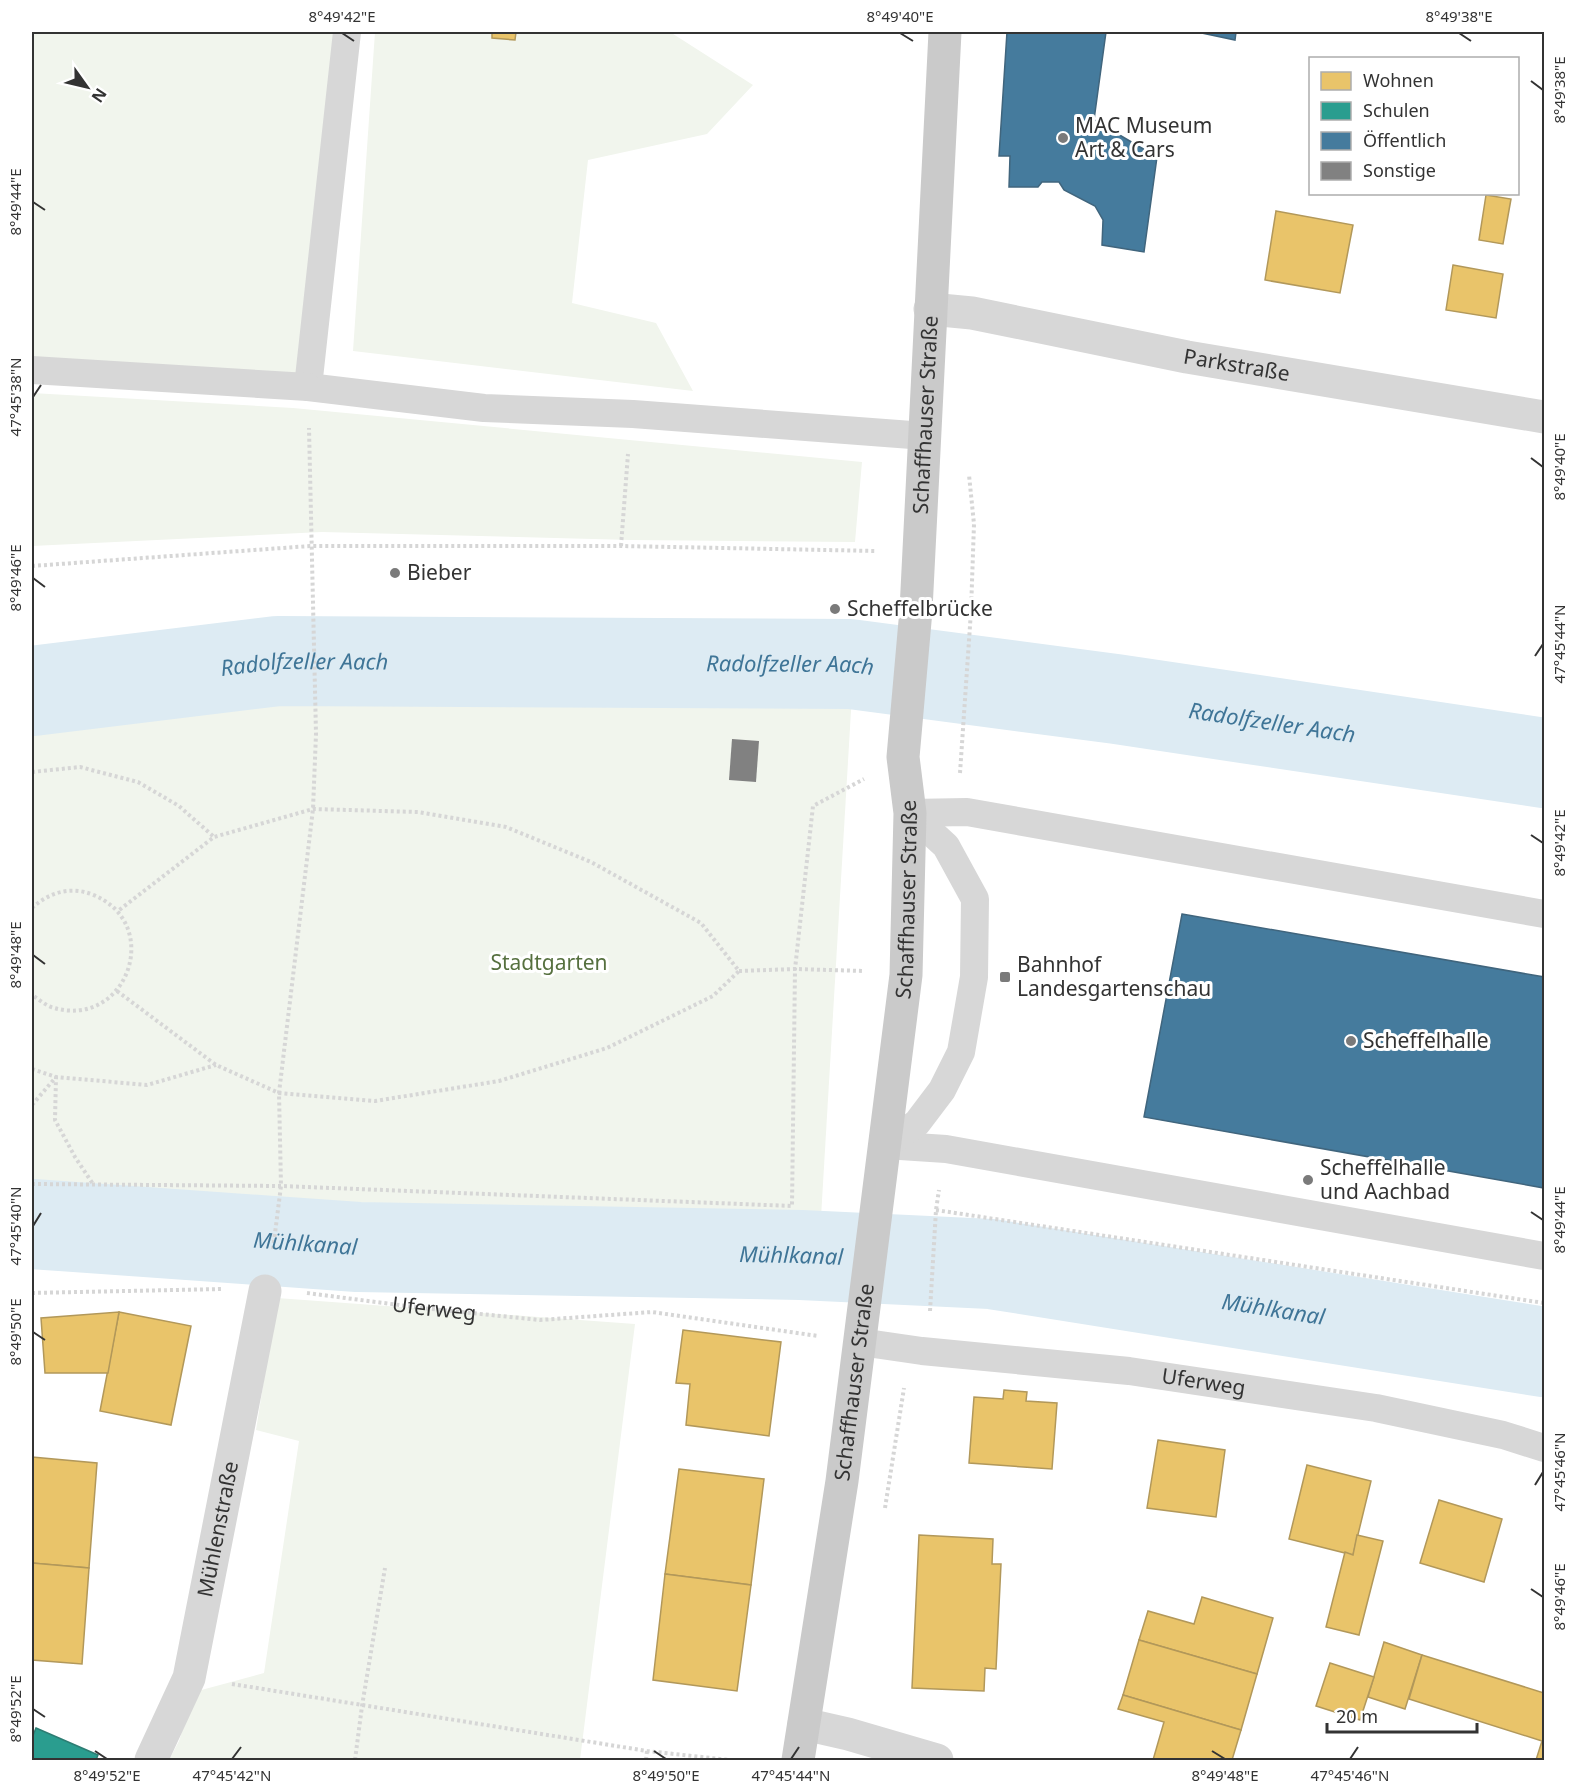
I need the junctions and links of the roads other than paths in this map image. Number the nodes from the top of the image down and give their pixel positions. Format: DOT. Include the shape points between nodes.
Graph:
graph roads {
  1 [pos="347,32"];
  2 [pos="945,32"];
  3 [pos="930,309"];
  4 [pos="32,370"];
  5 [pos="308,387"];
  6 [pos="1545,417"];
  7 [pos="925,436"];
  8 [pos="910,813"];
  9 [pos="1545,914"];
  10 [pos="885,1145"];
  11 [pos="1545,1256"];
  12 [pos="266,1291"];
  13 [pos="861,1335"];
  14 [pos="1545,1448"];
  15 [pos="804,1724"];
  16 [pos="150,1761"];
  17 [pos="798,1761"];
  18 [pos="937,1761"];
  1 -- 5 [label="lane"];
  2 -- 3 [label="main road, Schaffhauser Straße"];
  3 -- 6 [label="street, Parkstraße" via="972,313 1187,357"];
  3 -- 7 [label="main road, Schaffhauser Straße"];
  4 -- 5 [label="lane"];
  5 -- 7 [label="lane" via="484,408 633,414"];
  7 -- 8 [label="main road, Schaffhauser Straße" via="903,757"];
  8 -- 9 [label="lane" via="967,812"];
  8 -- 10 [label="main road, Schaffhauser Straße" via="906,975"];
  8 -- 10 [label="lane" via="946,846 975,899 974,977 961,1052 942,1090 917,1123"];
  10 -- 11 [label="lane" via="946,1149"];
  10 -- 13 [label="main road, Schaffhauser Straße"];
  12 -- 16 [label="street, Mühlenstraße" via="189,1678"];
  13 -- 14 [label="lane, Uferweg" via="922,1351 1129,1371 1376,1408"];
  13 -- 15 [label="main road, Schaffhauser Straße"];
  15 -- 17 [label="main road, Schaffhauser Straße"];
  15 -- 18 [label="street"];
}
